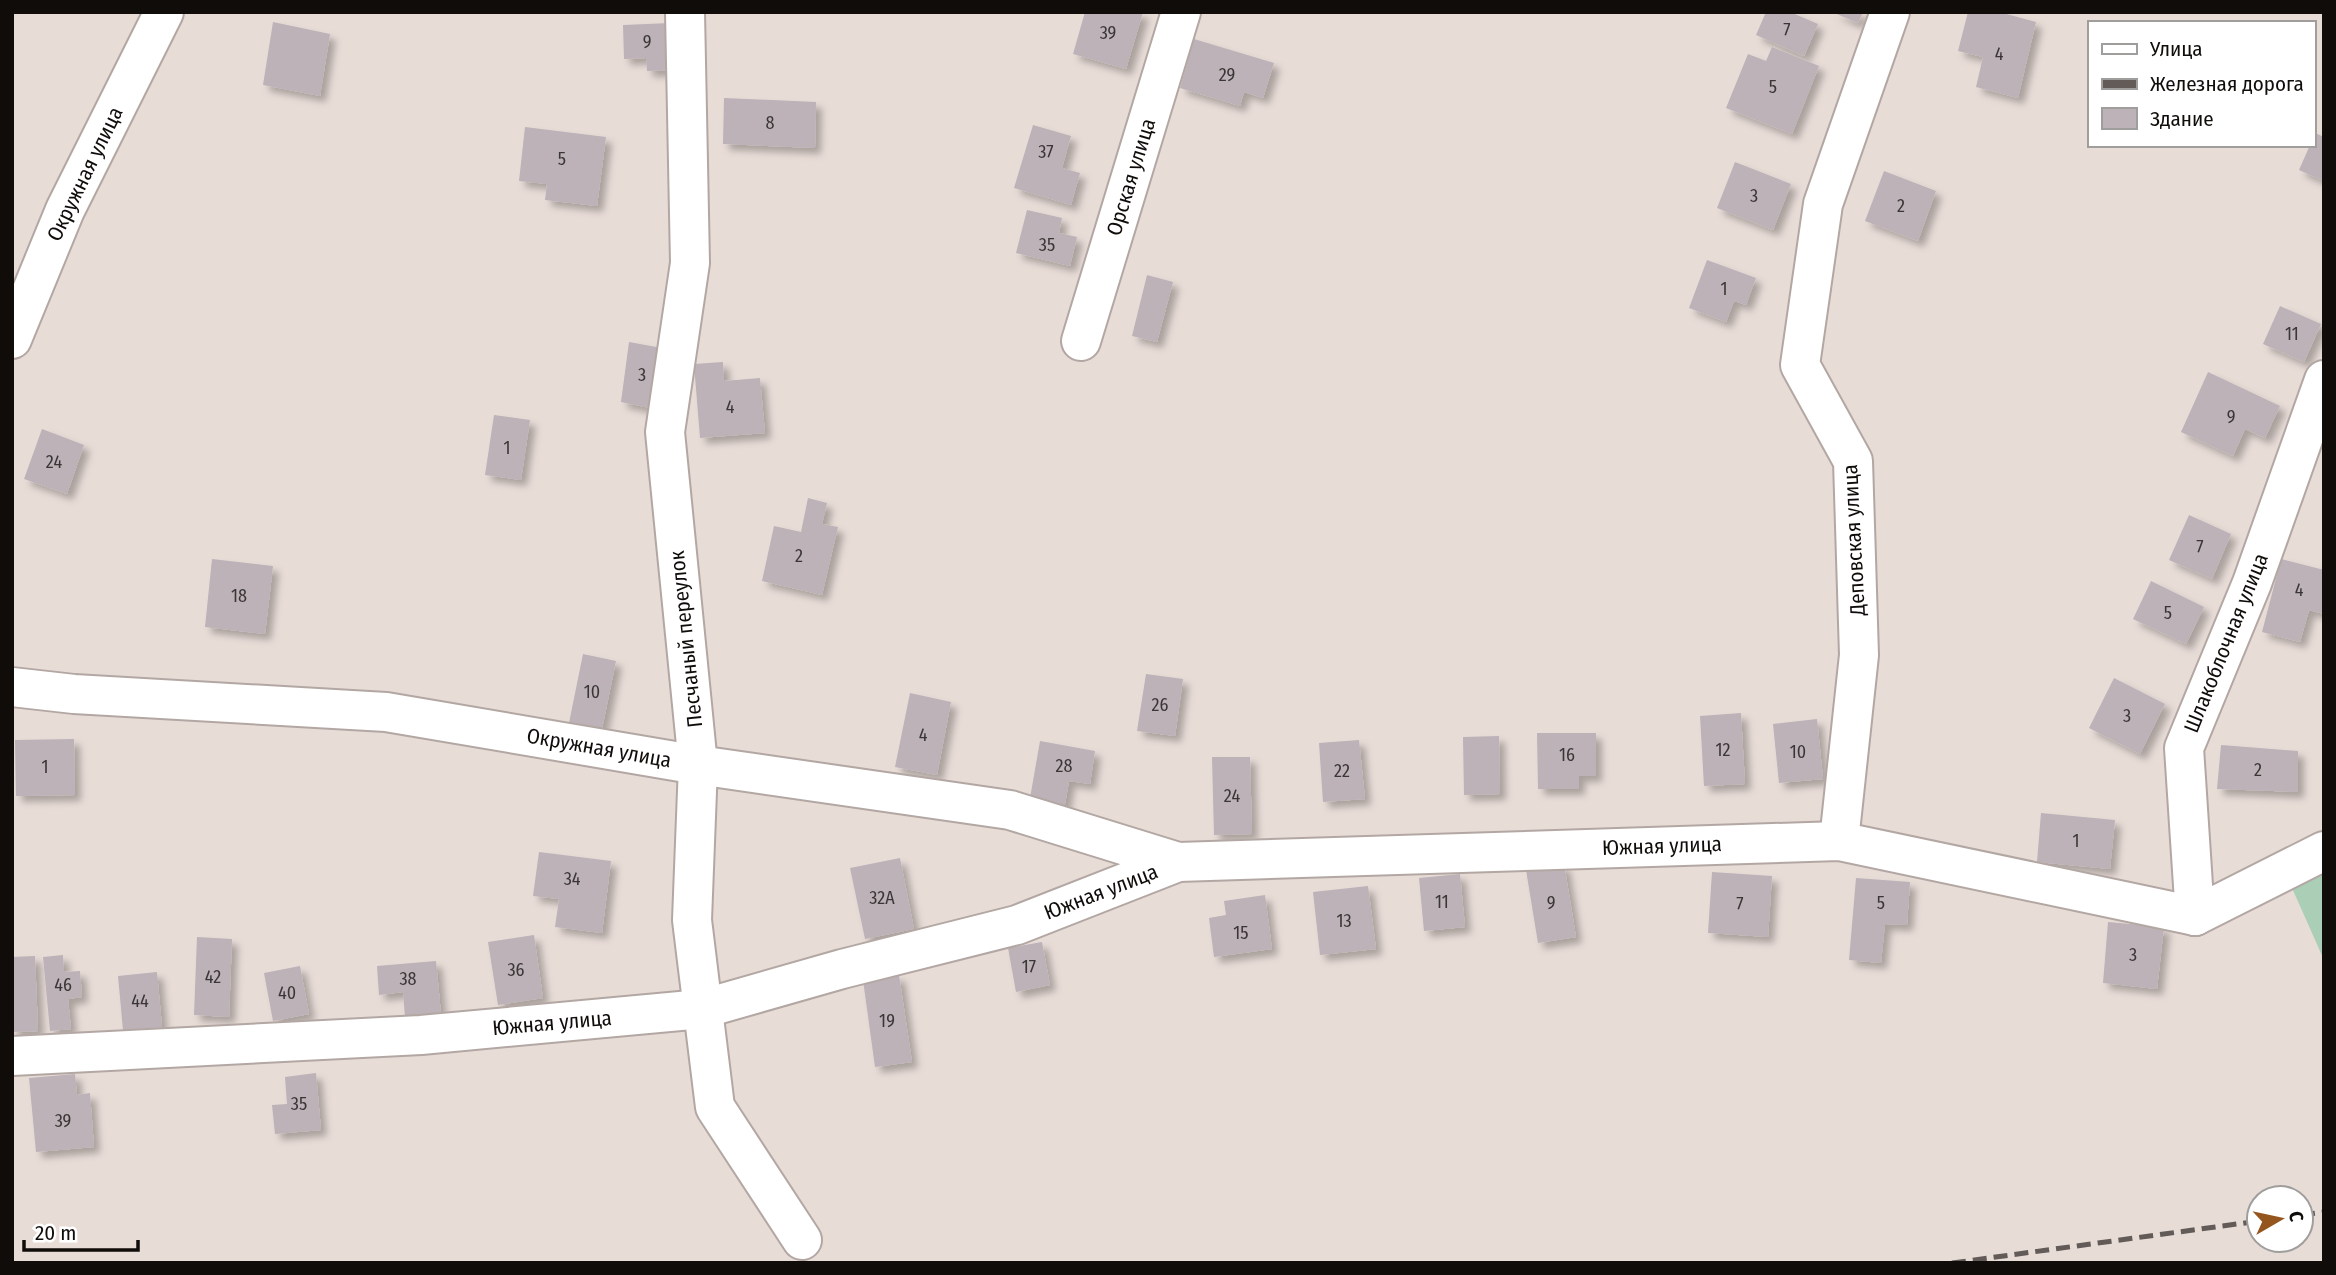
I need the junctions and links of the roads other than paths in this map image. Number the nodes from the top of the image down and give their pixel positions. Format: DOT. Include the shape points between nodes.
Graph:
graph roads {
  1 [pos="164,12"];
  2 [pos="685,12"];
  3 [pos="1181,12"];
  4 [pos="1890,12"];
  5 [pos="12,340"];
  6 [pos="1081,341"];
  7 [pos="2324,380"];
  8 [pos="12,687"];
  9 [pos="698,765"];
  10 [pos="1839,841"];
  11 [pos="2324,851"];
  12 [pos="1178,862"];
  13 [pos="2195,916"];
  14 [pos="702,1009"];
  15 [pos="12,1056"];
  16 [pos="802,1240"];
  1 -- 5 [label="street, Окружная улица" via="65,210"];
  2 -- 9 [label="street, Песчаный переулок" via="690,263 665,432"];
  3 -- 6 [label="street, Орская улица"];
  4 -- 10 [label="street, Деповская улица" via="1823,204 1800,365 1853,461 1859,655"];
  7 -- 13 [label="street, Шлакоблочная улица" via="2252,583 2184,748"];
  8 -- 9 [label="street, Окружная улица" via="386,712"];
  9 -- 12 [label="street, Окружная улица" via="1010,810"];
  9 -- 14 [label="street, Песчаный переулок" via="692,920"];
  10 -- 12 [label="street, Южная улица"];
  10 -- 13 [label="street, Южная улица"];
  11 -- 13 [label="street"];
  12 -- 14 [label="street, Южная улица" via="1017,925"];
  14 -- 15 [label="street, Южная улица" via="421,1035"];
  14 -- 16 [label="street, Песчаный переулок" via="715,1107"];
}
